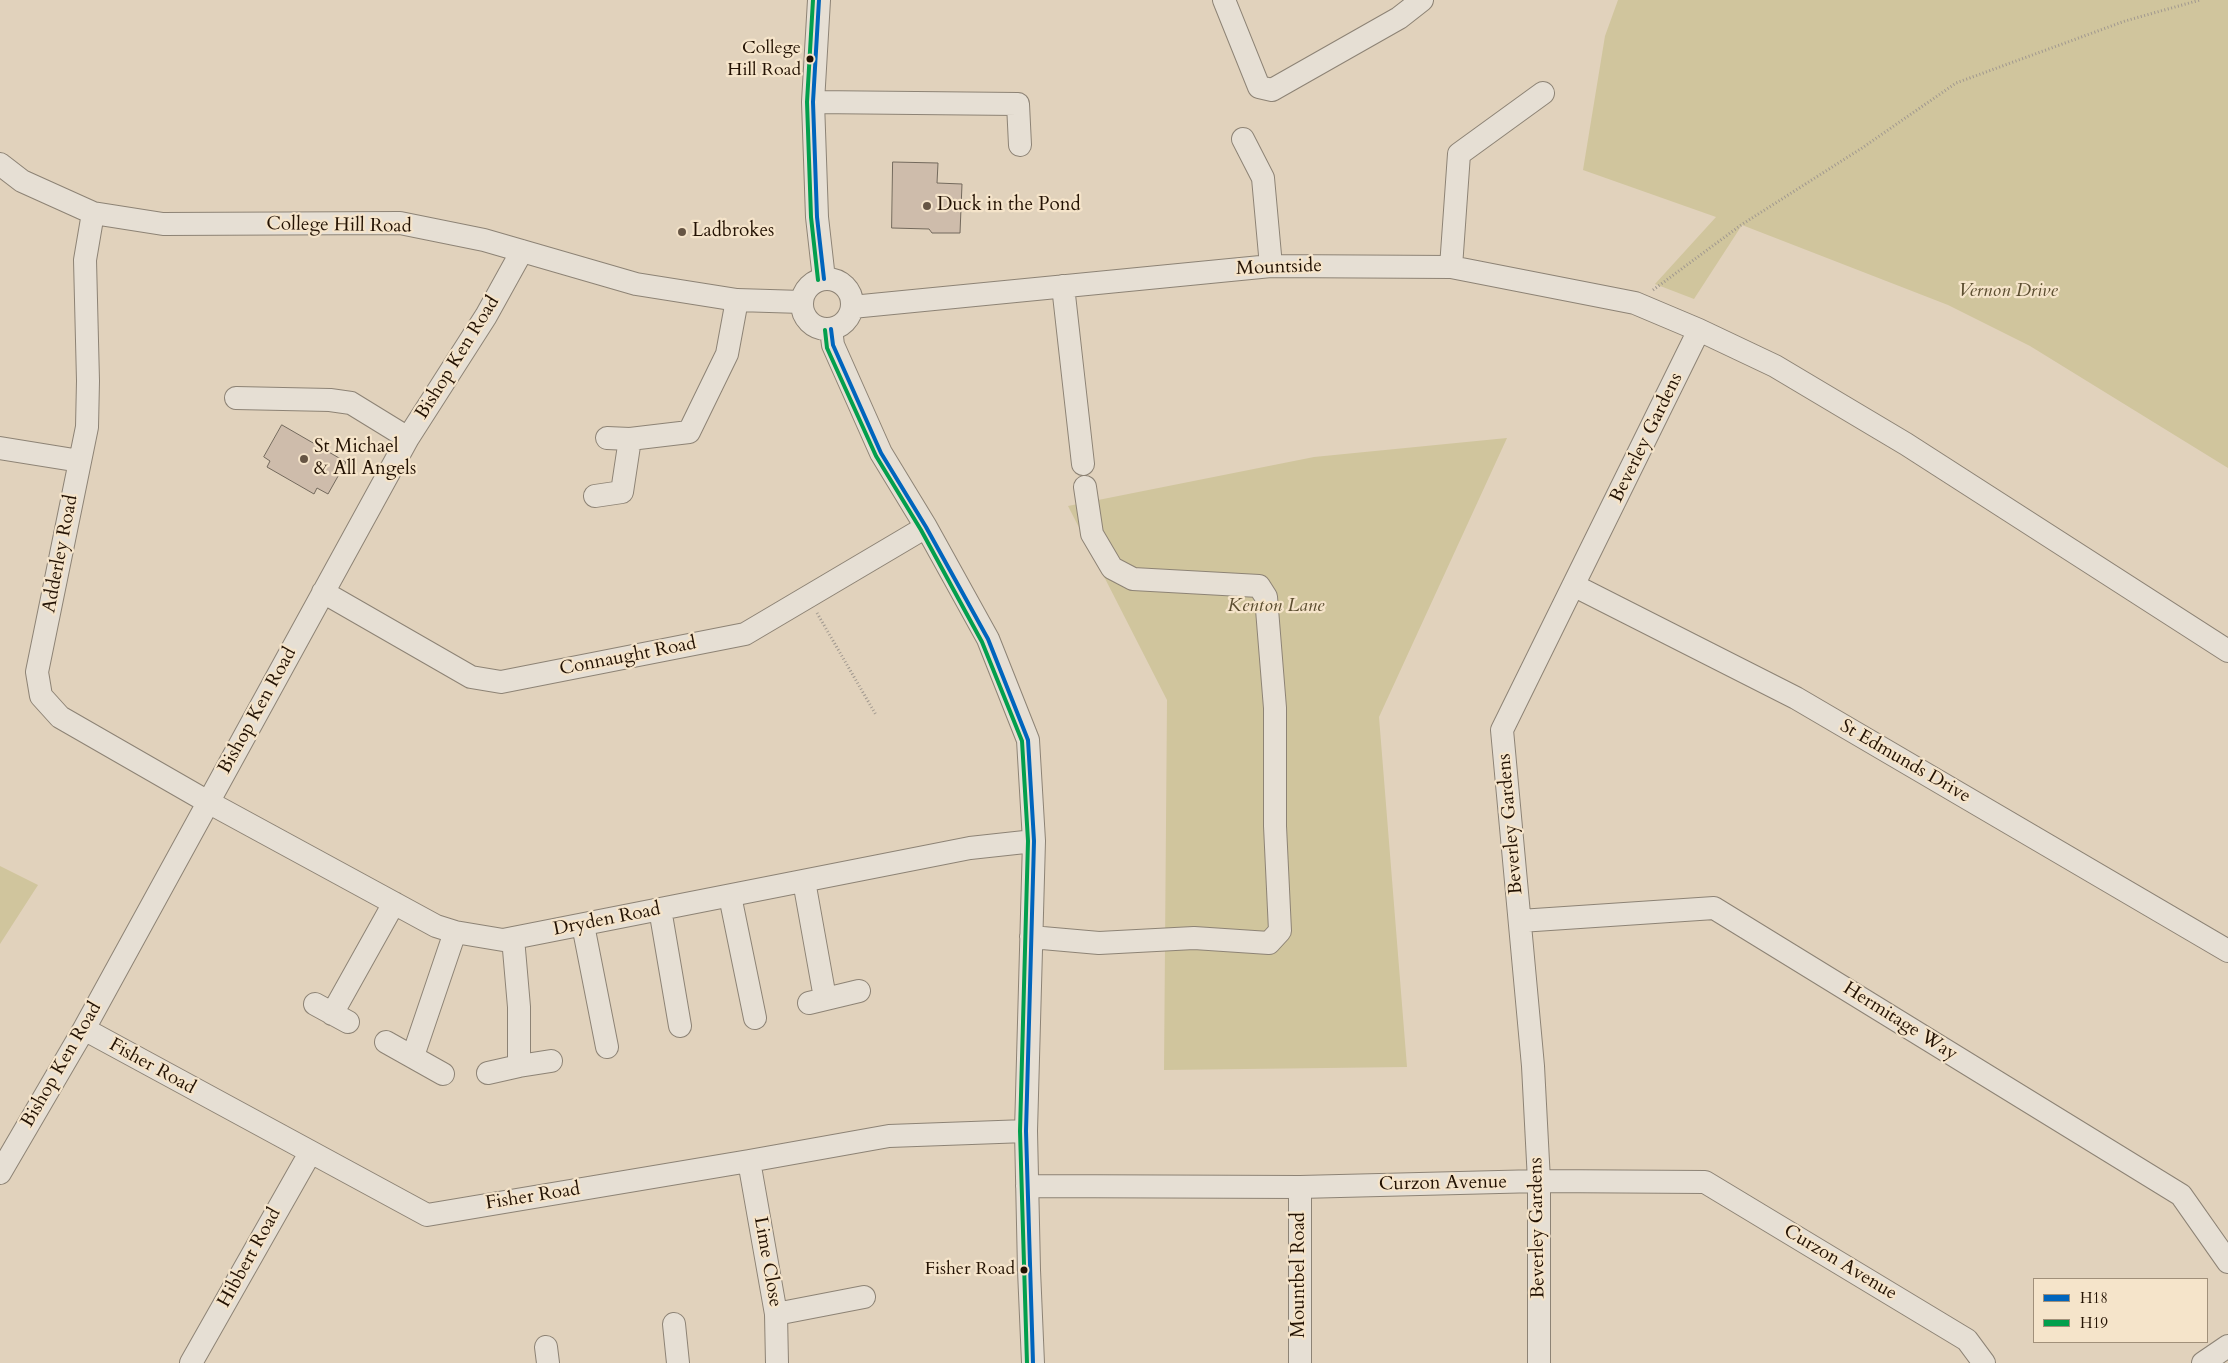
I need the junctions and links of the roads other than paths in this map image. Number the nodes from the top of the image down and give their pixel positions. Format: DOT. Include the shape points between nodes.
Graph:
graph roads {
  1 [pos="819,0"];
  2 [pos="1224,0"];
  3 [pos="1422,0"];
  4 [pos="1543,93"];
  5 [pos="813,102"];
  6 [pos="1243,139"];
  7 [pos="1020,145"];
  8 [pos="0,164"];
  9 [pos="93,214"];
  10 [pos="522,251"];
  11 [pos="1271,266"];
  12 [pos="1451,266"];
  13 [pos="824,279"];
  14 [pos="1063,286"];
  15 [pos="737,300"];
  16 [pos="802,302"];
  17 [pos="852,307"];
  18 [pos="831,329"];
  19 [pos="1699,330"];
  20 [pos="236,398"];
  21 [pos="408,438"];
  22 [pos="607,438"];
  23 [pos="630,439"];
  24 [pos="0,448"];
  25 [pos="80,461"];
  26 [pos="1083,464"];
  27 [pos="1085,487"];
  28 [pos="595,496"];
  29 [pos="926,527"];
  30 [pos="1575,586"];
  31 [pos="323,592"];
  32 [pos="2228,650"];
  33 [pos="208,802"];
  34 [pos="1034,841"];
  35 [pos="804,881"];
  36 [pos="730,896"];
  37 [pos="394,902"];
  38 [pos="660,909"];
  39 [pos="1520,921"];
  40 [pos="583,925"];
  41 [pos="455,932"];
  42 [pos="1031,937"];
  43 [pos="513,938"];
  44 [pos="2228,951"];
  45 [pos="859,991"];
  46 [pos="332,1014"];
  47 [pos="754,1017"];
  48 [pos="680,1027"];
  49 [pos="84,1029"];
  50 [pos="386,1042"];
  51 [pos="608,1047"];
  52 [pos="413,1056"];
  53 [pos="551,1060"];
  54 [pos="519,1066"];
  55 [pos="488,1073"];
  56 [pos="442,1074"];
  57 [pos="1026,1132"];
  58 [pos="310,1153"];
  59 [pos="749,1162"];
  60 [pos="0,1173"];
  61 [pos="1539,1181"];
  62 [pos="1027,1186"];
  63 [pos="1300,1187"];
  64 [pos="2228,1262"];
  65 [pos="864,1297"];
  66 [pos="776,1314"];
  67 [pos="674,1324"];
  68 [pos="2228,1346"];
  69 [pos="191,1363"];
  70 [pos="678,1363"];
  71 [pos="777,1363"];
  72 [pos="1033,1363"];
  73 [pos="1300,1363"];
  74 [pos="1539,1363"];
  75 [pos="1984,1363"];
  76 [pos="2203,1363"];
  1 -- 5 [label="street"];
  2 -- 3 [label="street" via="1259,87 1272,90 1399,18"];
  4 -- 12 [label="street" via="1459,154"];
  5 -- 7 [label="street" via="1018,104"];
  5 -- 13 [label="street" via="816,217"];
  6 -- 11 [label="street" via="1264,178"];
  8 -- 9 [label="street, College Hill Road" via="22,181"];
  9 -- 10 [label="street, College Hill Road" via="163,224 400,223"];
  9 -- 25 [label="street, Adderley Road" via="85,260 87,427"];
  10 -- 15 [label="street, College Hill Road" via="636,284"];
  10 -- 21 [label="street, Bishop Ken Road" via="486,316"];
  11 -- 12 [label="street, Mountside"];
  11 -- 14 [label="street, Mountside"];
  12 -- 19 [label="street, Mountside" via="1635,303"];
  13 -- 16 [label="street" via="807,289"];
  13 -- 17 [label="street" via="832,279 845,286 850,292"];
  14 -- 17 [label="street, Mountside"];
  14 -- 26 [label="street"];
  15 -- 16 [label="street, College Hill Road"];
  15 -- 23 [label="street" via="727,354 689,432"];
  16 -- 18 [label="street" via="810,322 823,329"];
  17 -- 18 [label="street" via="845,321"];
  18 -- 29 [label="street" via="833,345 881,453"];
  19 -- 30 [label="street, Beverley Gardens"];
  19 -- 32 [label="street" via="1775,366 1906,444"];
  20 -- 21 [label="street" via="352,403"];
  21 -- 31 [label="street, Bishop Ken Road"];
  22 -- 23 [label="street"];
  23 -- 28 [label="street" via="622,492"];
  24 -- 25 [label="street"];
  25 -- 33 [label="street, Adderley Road" via="37,672 41,696 60,717"];
  27 -- 42 [label="street" via="1092,534 1112,568 1133,579 1259,586 1266,597 1275,708 1275,826 1280,931 1269,943 1194,938 1099,943"];
  29 -- 31 [label="street, Connaught Road" via="745,634 501,682 471,677"];
  29 -- 34 [label="street" via="988,639 1028,740"];
  30 -- 39 [label="street, Beverley Gardens" via="1502,730"];
  30 -- 44 [label="street, St Edmunds Drive" via="1796,698"];
  31 -- 33 [label="street, Bishop Ken Road"];
  33 -- 37 [label="street, Dryden Road"];
  33 -- 49 [label="street, Bishop Ken Road"];
  34 -- 35 [label="street, Dryden Road" via="970,848"];
  34 -- 42 [label="street"];
  35 -- 36 [label="street, Dryden Road"];
  35 -- 45 [label="street" via="817,1000"];
  36 -- 38 [label="street, Dryden Road"];
  36 -- 47 [label="street"];
  37 -- 41 [label="street, Dryden Road" via="436,926"];
  37 -- 46 [label="street"];
  38 -- 40 [label="street, Dryden Road"];
  38 -- 48 [label="street"];
  39 -- 61 [label="street, Beverley Gardens" via="1534,1066"];
  39 -- 64 [label="street, Hermitage Way" via="1714,908 2181,1195"];
  40 -- 43 [label="street, Dryden Road"];
  40 -- 51 [label="street"];
  41 -- 43 [label="street, Dryden Road" via="503,940"];
  41 -- 52 [label="street"];
  42 -- 57 [label="street"];
  43 -- 54 [label="street" via="519,1007"];
  49 -- 58 [label="street, Fisher Road"];
  49 -- 60 [label="street, Bishop Ken Road"];
  50 -- 52 [label="street"];
  52 -- 56 [label="street"];
  53 -- 54 [label="street"];
  54 -- 55 [label="street"];
  57 -- 59 [label="street, Fisher Road" via="889,1136"];
  57 -- 62 [label="street"];
  58 -- 59 [label="street, Fisher Road" via="427,1215"];
  58 -- 69 [label="street, Hibbert Road"];
  59 -- 66 [label="street, Lime Close"];
  61 -- 63 [label="street, Curzon Avenue"];
  61 -- 74 [label="street, Beverley Gardens"];
  61 -- 75 [label="street, Curzon Avenue" via="1706,1182 1968,1340"];
  62 -- 63 [label="street, Curzon Avenue"];
  62 -- 72 [label="street"];
  63 -- 73 [label="street, Mountbel Road"];
  65 -- 66 [label="street"];
  66 -- 71 [label="street, Lime Close"];
  67 -- 70 [label="street"];
  68 -- 76 [label="street"];
}
